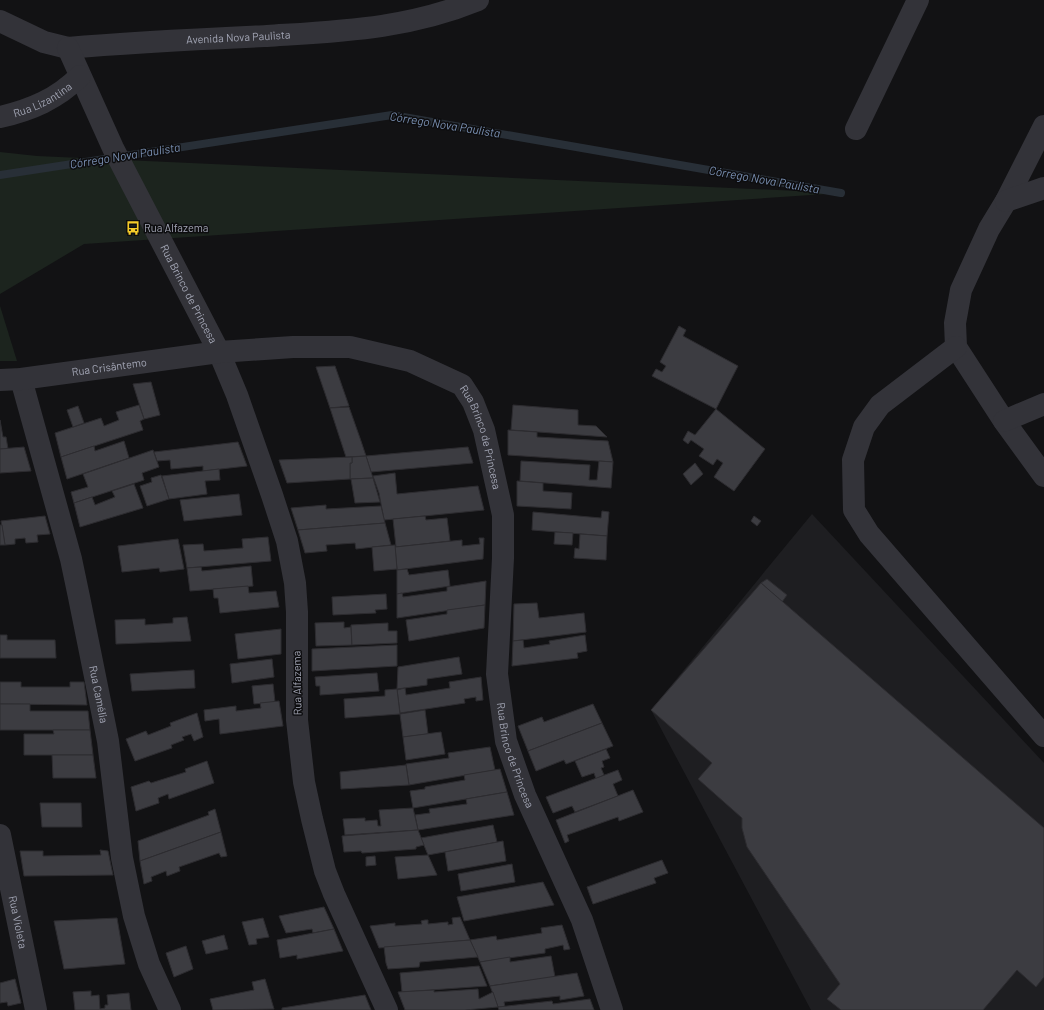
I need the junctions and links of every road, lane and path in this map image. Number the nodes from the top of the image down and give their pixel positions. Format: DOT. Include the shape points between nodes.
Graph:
graph roads {
  1 [pos="478,0"];
  2 [pos="918,0"];
  3 [pos="0,21"];
  4 [pos="68,48"];
  5 [pos="80,76"];
  6 [pos="0,117"];
  7 [pos="1044,126"];
  8 [pos="856,129"];
  9 [pos="1044,188"];
  10 [pos="1006,201"];
  11 [pos="956,347"];
  12 [pos="219,352"];
  13 [pos="10,379"];
  14 [pos="1044,404"];
  15 [pos="1004,421"];
  16 [pos="1044,476"];
  17 [pos="1044,736"];
  18 [pos="0,835"];
  19 [pos="36,1010"];
  20 [pos="170,1010"];
  21 [pos="387,1010"];
  22 [pos="612,1010"];
  1 -- 4 [label="street, Avenida Nova Paulista" via="404,23 337,32"];
  2 -- 8 [label="street"];
  3 -- 4 [label="street, Avenida Nova Paulista" via="44,42"];
  4 -- 5 [label="street, Rua Brinco de Princesa"];
  5 -- 6 [label="street, Rua Lizantina" via="51,100 22,112"];
  5 -- 12 [label="street, Rua Brinco de Princesa" via="113,148"];
  7 -- 10 [label="street"];
  9 -- 10 [label="street"];
  10 -- 11 [label="street" via="989,229 961,290 955,323"];
  11 -- 15 [label="street"];
  11 -- 17 [label="street" via="880,405 864,427 853,460 854,510 869,534"];
  12 -- 13 [label="street, Rua Crisântemo"];
  12 -- 21 [label="street, Rua Alfazema" via="272,495 295,583 299,748 317,844 334,894"];
  12 -- 22 [label="street, Rua Brinco de Princesa" via="293,347 350,347 410,361 462,385 468,392 484,430 503,515 496,674 506,741 525,795 582,920"];
  13 -- 20 [label="street, Rua Camélia" via="71,559 108,741 122,858 134,916 149,964"];
  14 -- 15 [label="street"];
  15 -- 16 [label="street"];
  18 -- 19 [label="street, Rua Violeta"];
}
